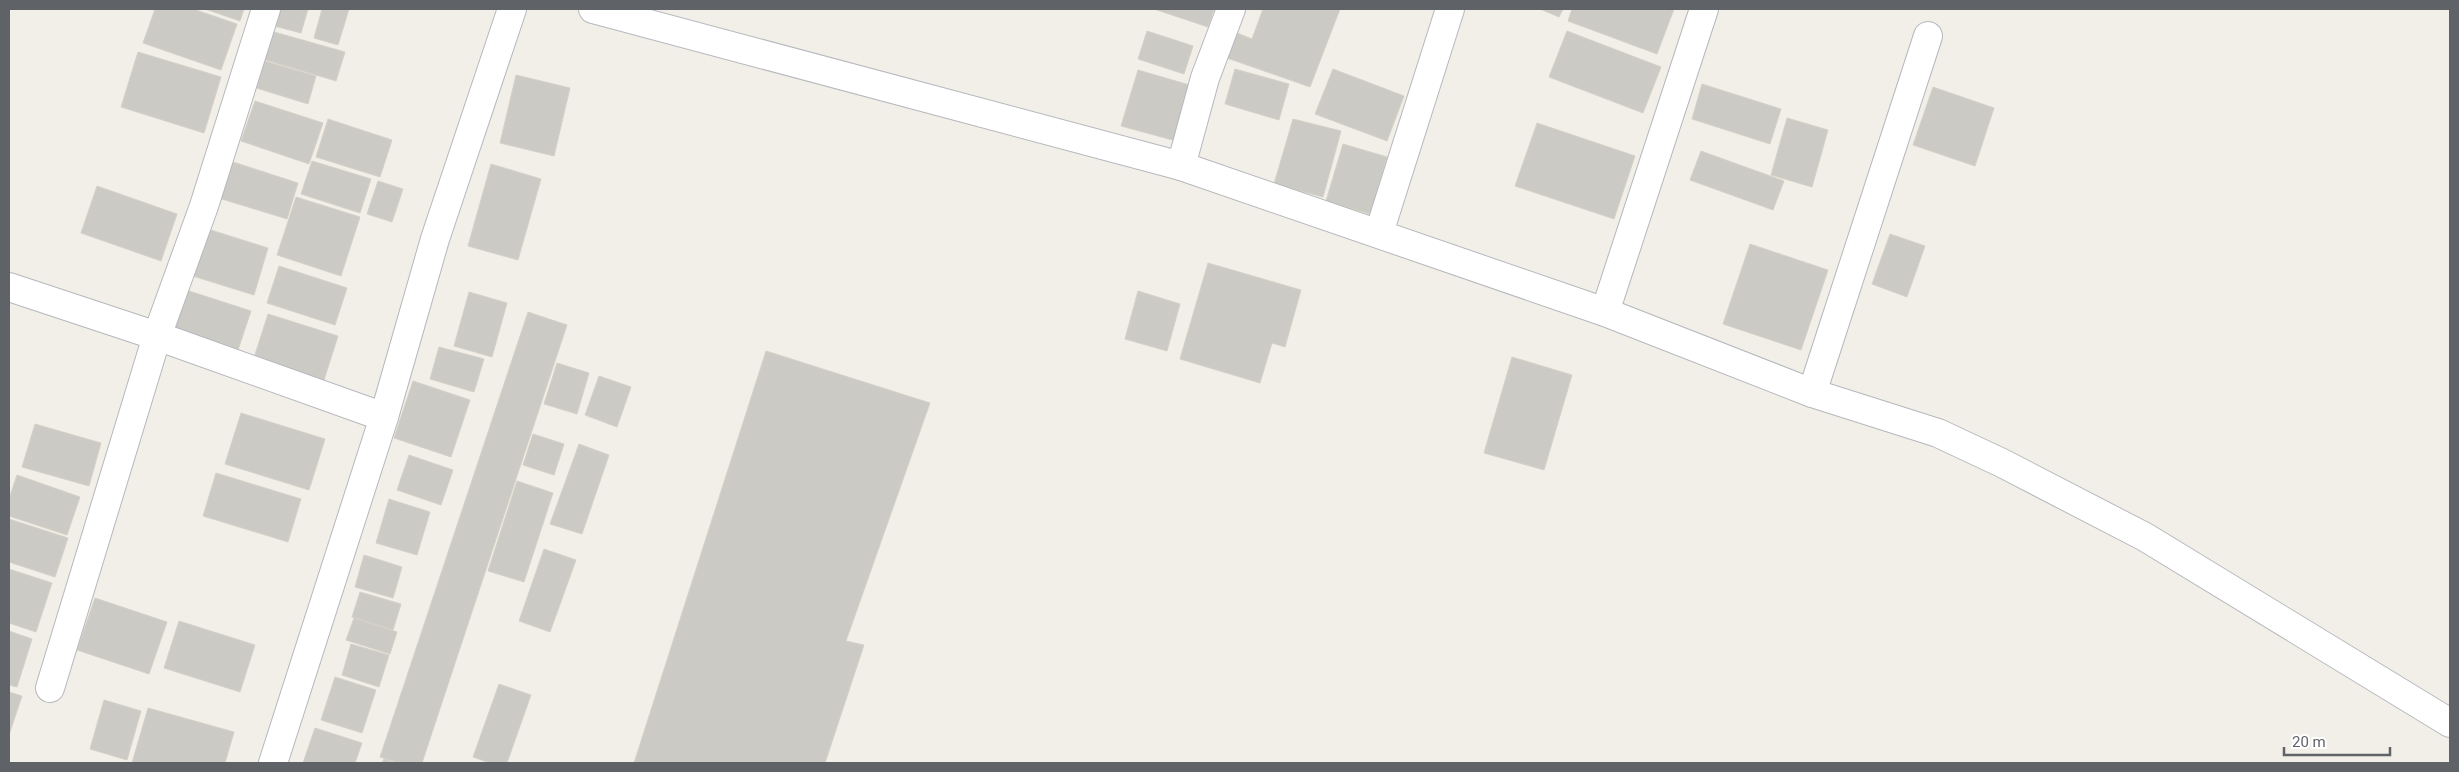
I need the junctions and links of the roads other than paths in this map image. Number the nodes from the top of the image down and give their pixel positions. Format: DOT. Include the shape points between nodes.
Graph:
graph roads {
  1 [pos="266,9"];
  2 [pos="512,9"];
  3 [pos="593,9"];
  4 [pos="1231,9"];
  5 [pos="1450,9"];
  6 [pos="1704,9"];
  7 [pos="1928,36"];
  8 [pos="1181,166"];
  9 [pos="1379,233"];
  10 [pos="9,287"];
  11 [pos="1605,312"];
  12 [pos="157,336"];
  13 [pos="1812,393"];
  14 [pos="384,417"];
  15 [pos="50,688"];
  16 [pos="2450,723"];
  17 [pos="273,763"];
  1 -- 12 [label="street" via="204,206"];
  2 -- 14 [label="street" via="435,239"];
  3 -- 8 [label="street"];
  4 -- 8 [label="street" via="1205,78"];
  5 -- 9 [label="street"];
  6 -- 11 [label="street"];
  7 -- 13 [label="street"];
  8 -- 9 [label="street"];
  9 -- 11 [label="street"];
  10 -- 12 [label="street"];
  11 -- 13 [label="street"];
  12 -- 14 [label="street"];
  12 -- 15 [label="street"];
  13 -- 16 [label="street" via="1938,433 2002,462 2146,537"];
  14 -- 17 [label="street"];
}
